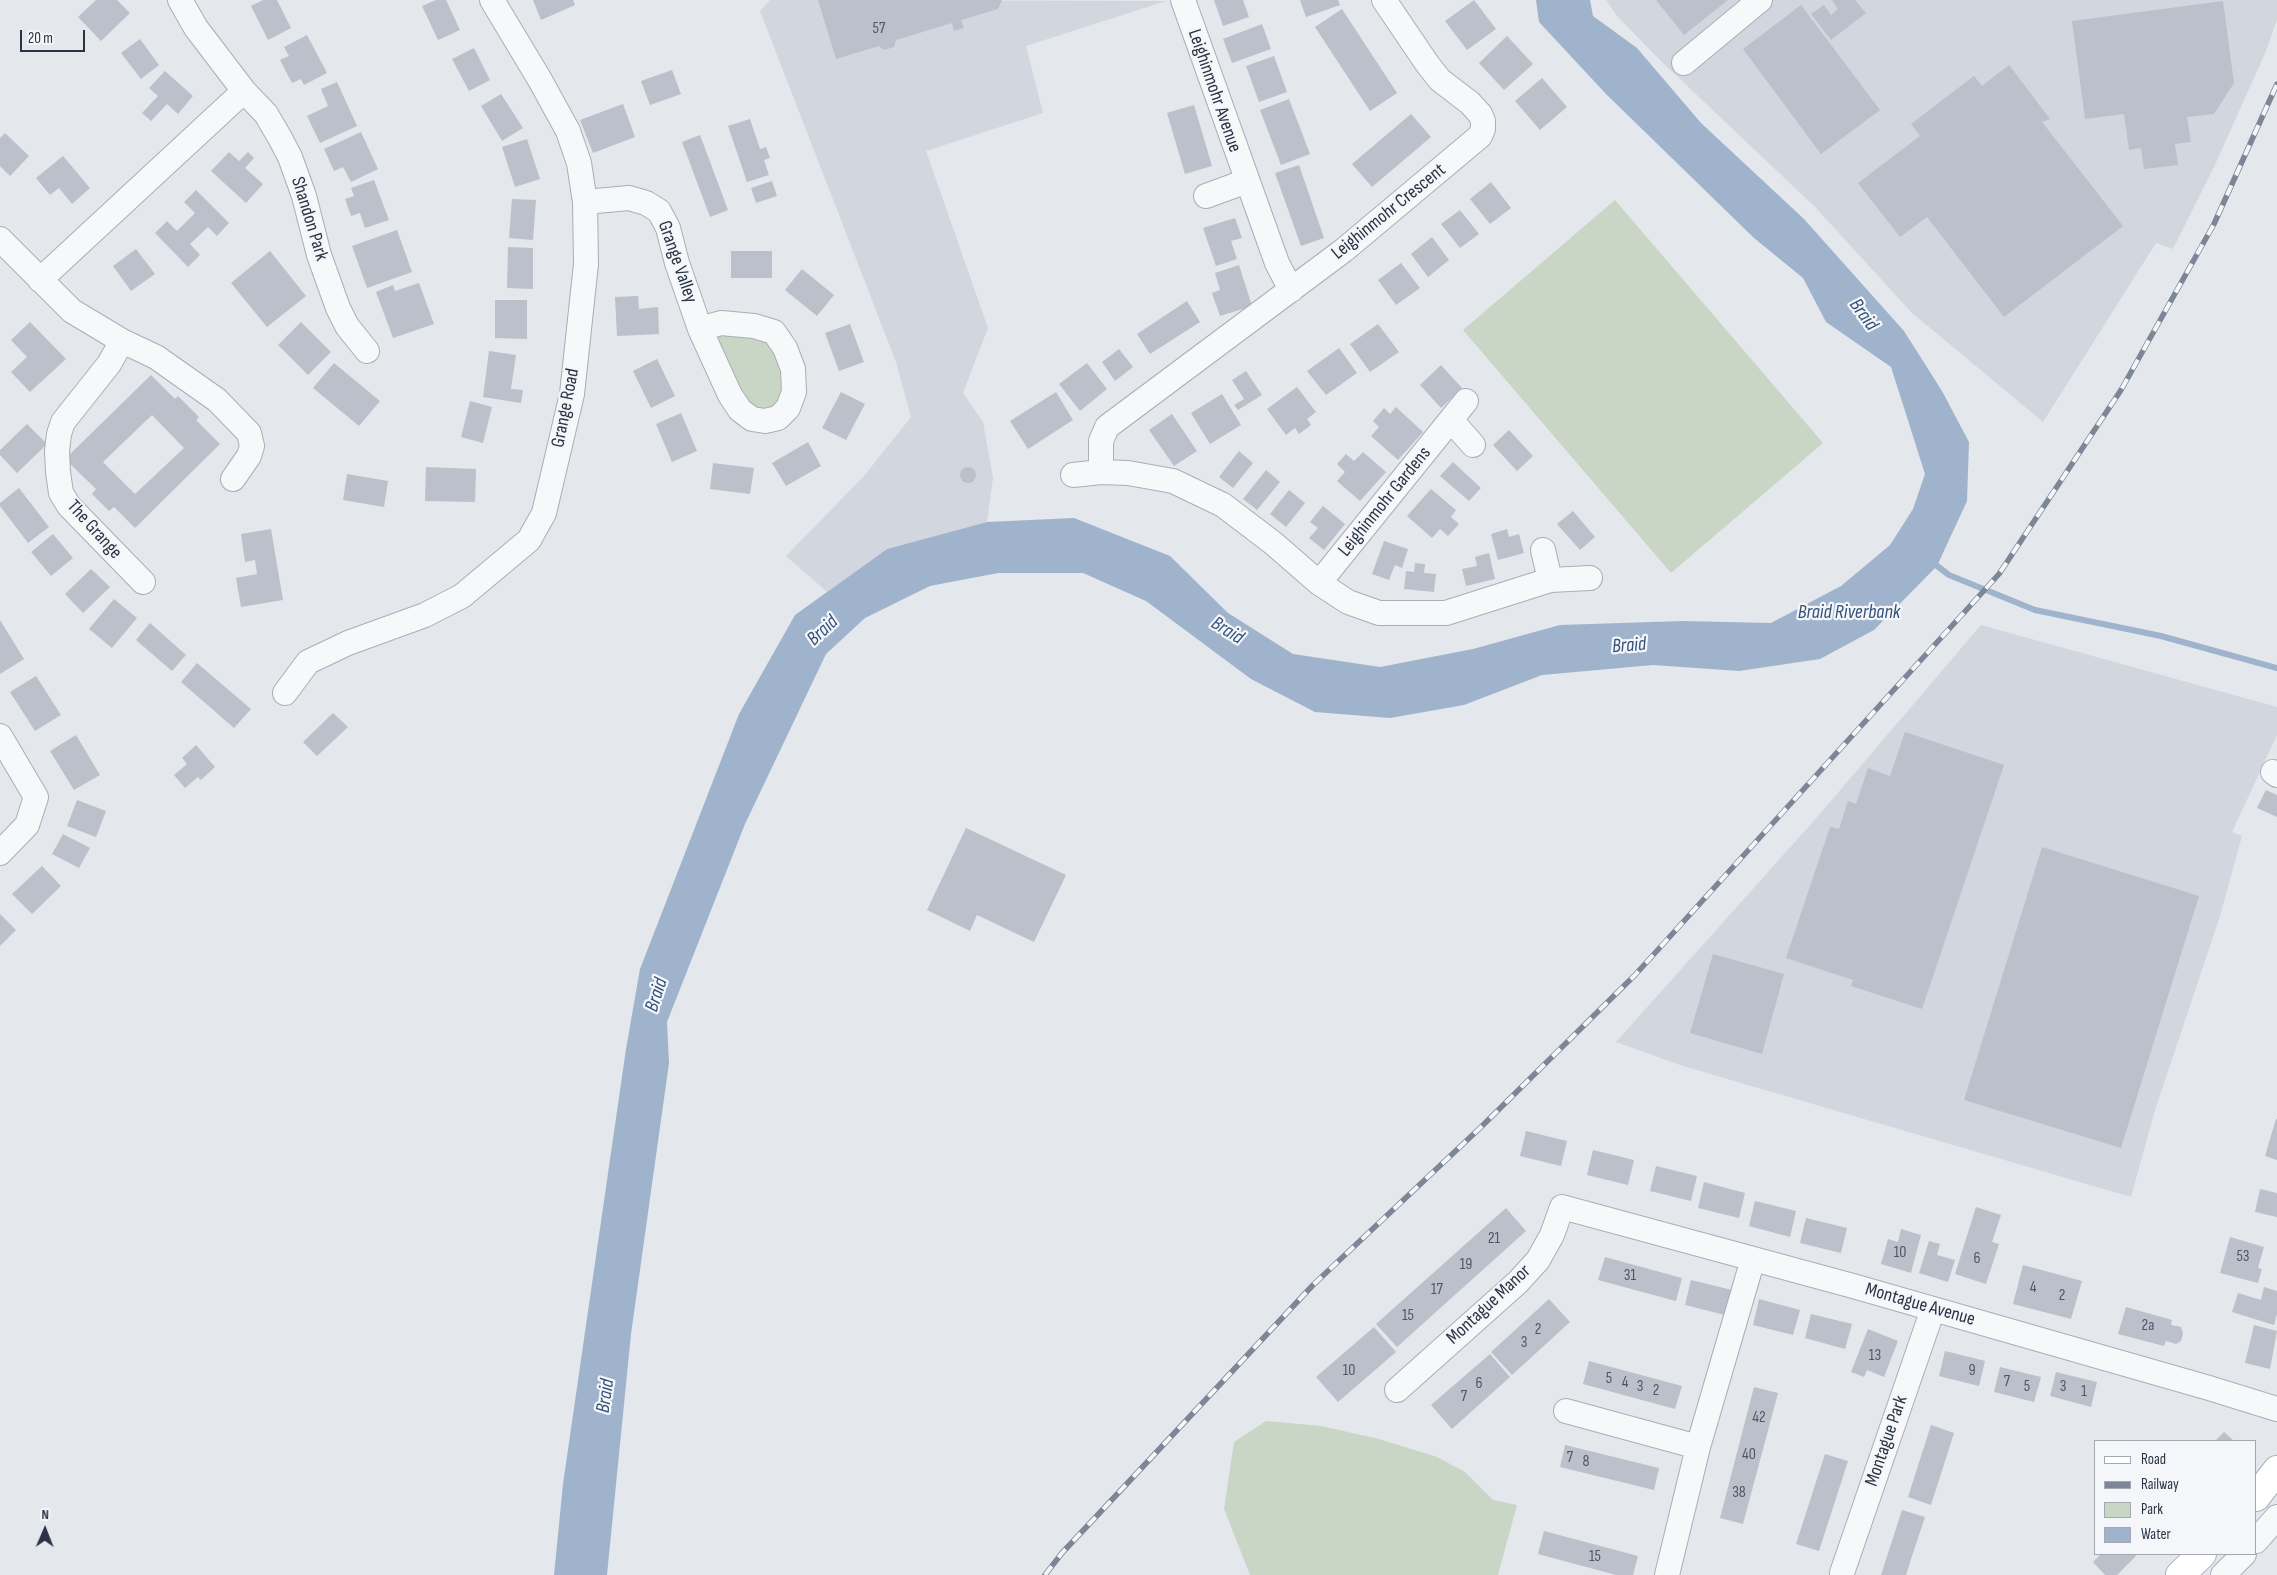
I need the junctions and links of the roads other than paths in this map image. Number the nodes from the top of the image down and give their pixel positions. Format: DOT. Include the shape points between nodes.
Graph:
graph roads {
  1 [pos="180,0"];
  2 [pos="492,0"];
  3 [pos="1183,0"];
  4 [pos="1384,0"];
  5 [pos="1760,0"];
  6 [pos="1684,62"];
  7 [pos="244,91"];
  8 [pos="1247,181"];
  9 [pos="1206,196"];
  10 [pos="585,202"];
  11 [pos="0,239"];
  12 [pos="40,280"];
  13 [pos="1291,290"];
  14 [pos="700,329"];
  15 [pos="122,341"];
  16 [pos="367,351"];
  17 [pos="1466,401"];
  18 [pos="1451,420"];
  19 [pos="1473,444"];
  20 [pos="1101,472"];
  21 [pos="1073,475"];
  22 [pos="232,480"];
  23 [pos="1544,550"];
  24 [pos="1590,578"];
  25 [pos="1550,580"];
  26 [pos="143,582"];
  27 [pos="1319,583"];
  28 [pos="285,693"];
  29 [pos="0,736"];
  30 [pos="0,852"];
  31 [pos="1562,1207"];
  32 [pos="1753,1259"];
  33 [pos="1933,1309"];
  34 [pos="1397,1390"];
  35 [pos="2277,1409"];
  36 [pos="1566,1411"];
  37 [pos="1698,1447"];
  38 [pos="2277,1471"];
  39 [pos="2257,1496"];
  40 [pos="2277,1517"];
  41 [pos="2257,1540"];
  42 [pos="2201,1555"];
  43 [pos="2243,1555"];
  44 [pos="1842,1573"];
  45 [pos="1667,1575"];
  46 [pos="2180,1575"];
  47 [pos="2223,1575"];
  1 -- 7 [label="street, Shandon Park" via="196,28"];
  2 -- 10 [label="street, Grange Road" via="568,131 579,163"];
  3 -- 8 [label="street, Leighinmohr Avenue"];
  4 -- 13 [label="street, Leighinmohr Crescent" via="1440,80 1476,109 1483,121 1483,129 1468,148"];
  5 -- 6 [label="street"];
  7 -- 12 [label="street"];
  7 -- 16 [label="street, Shandon Park" via="266,114 290,157 338,308 347,326"];
  8 -- 9 [label="street"];
  8 -- 13 [label="street, Leighinmohr Avenue" via="1277,263"];
  10 -- 14 [label="street, Grange Valley" via="629,198 658,211 668,228"];
  10 -- 28 [label="street, Grange Road" via="586,264 572,394 544,513 529,540 462,596 425,615 348,643 308,662"];
  11 -- 12 [label="street"];
  12 -- 15 [label="street" via="72,310"];
  13 -- 20 [label="street, Leighinmohr Crescent" via="1107,427 1101,441"];
  14 -- 14 [label="street, Grange Valley" via="740,410 752,419 778,418 788,408 794,392 793,369 786,348 774,332 754,326 721,323"];
  15 -- 22 [label="street" via="156,357 217,400 249,433 252,446 249,456"];
  15 -- 26 [label="street, The Grange" via="109,364 63,422 57,451 58,472 61,493 69,506"];
  17 -- 18 [label="street, Leighinmohr Gardens"];
  18 -- 19 [label="street"];
  18 -- 27 [label="street, Leighinmohr Gardens"];
  20 -- 21 [label="street"];
  20 -- 27 [label="street" via="1173,482 1223,505"];
  23 -- 25 [label="street"];
  24 -- 25 [label="street"];
  25 -- 27 [label="street" via="1446,613 1379,613 1348,602"];
  29 -- 30 [label="street" via="36,797 27,825"];
  31 -- 32 [label="street, Montague Avenue"];
  31 -- 34 [label="street, Montague Manor" via="1538,1260 1518,1282"];
  32 -- 33 [label="street, Montague Avenue"];
  32 -- 37 [label="street"];
  33 -- 35 [label="street, Montague Avenue"];
  33 -- 44 [label="street, Montague Park"];
  36 -- 37 [label="street"];
  37 -- 45 [label="street"];
  38 -- 39 [label="main road"];
  40 -- 41 [label="street"];
  42 -- 46 [label="main road"];
  43 -- 47 [label="street"];
}
